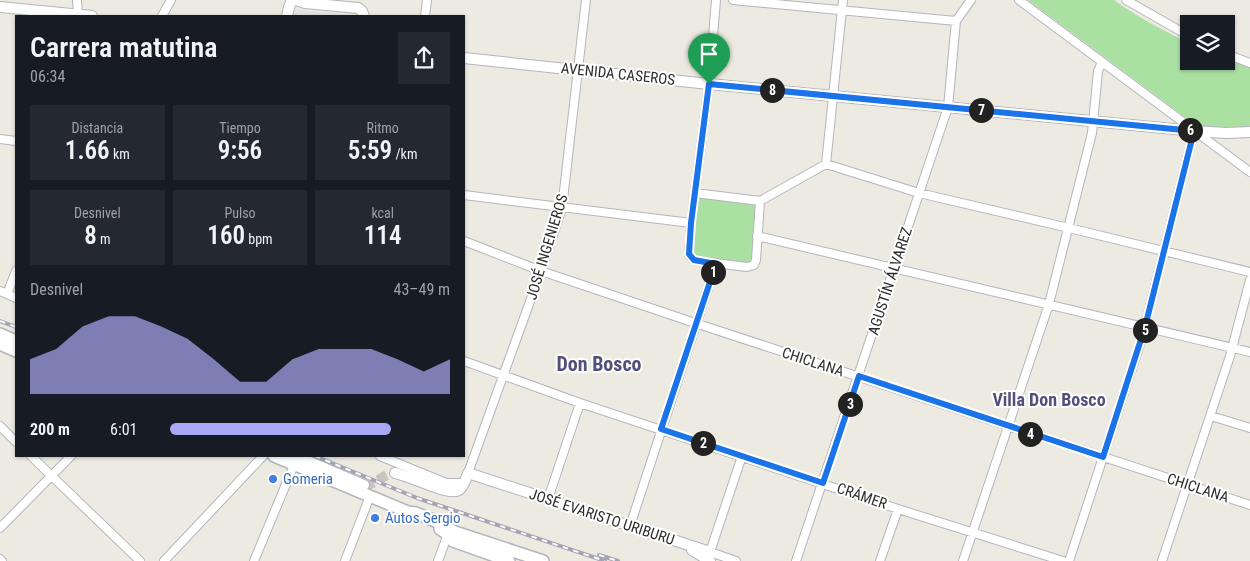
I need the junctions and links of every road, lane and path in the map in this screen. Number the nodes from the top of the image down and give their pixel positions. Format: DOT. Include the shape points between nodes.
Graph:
graph roads {
  1 [pos="77,0"];
  2 [pos="171,0"];
  3 [pos="292,0"];
  4 [pos="296,0"];
  5 [pos="427,0"];
  6 [pos="586,0"];
  7 [pos="716,0"];
  8 [pos="733,0"];
  9 [pos="844,0"];
  10 [pos="971,0"];
  11 [pos="1019,0"];
  12 [pos="1126,0"];
  13 [pos="0,7"];
  14 [pos="842,10"];
  15 [pos="363,13"];
  16 [pos="78,15"];
  17 [pos="163,15"];
  18 [pos="287,15"];
  19 [pos="425,15"];
  20 [pos="956,21"];
  21 [pos="1180,31"];
  22 [pos="1235,57"];
  23 [pos="465,58"];
  24 [pos="1102,62"];
  25 [pos="1250,63"];
  26 [pos="579,70"];
  27 [pos="709,84"];
  28 [pos="834,96"];
  29 [pos="948,107"];
  30 [pos="1094,121"];
  31 [pos="1194,131"];
  32 [pos="1250,132"];
  33 [pos="0,139"];
  34 [pos="15,141"];
  35 [pos="826,164"];
  36 [pos="1250,172"];
  37 [pos="695,193"];
  38 [pos="919,194"];
  39 [pos="465,195"];
  40 [pos="760,201"];
  41 [pos="562,208"];
  42 [pos="691,223"];
  43 [pos="1069,228"];
  44 [pos="757,236"];
  45 [pos="465,241"];
  46 [pos="1164,251"];
  47 [pos="716,264"];
  48 [pos="894,268"];
  49 [pos="541,271"];
  50 [pos="1250,272"];
  51 [pos="15,273"];
  52 [pos="1250,280"];
  53 [pos="4,292"];
  54 [pos="1049,304"];
  55 [pos="695,323"];
  56 [pos="1145,327"];
  57 [pos="0,334"];
  58 [pos="15,341"];
  59 [pos="0,344"];
  60 [pos="1232,348"];
  61 [pos="15,351"];
  62 [pos="1250,352"];
  63 [pos="465,361"];
  64 [pos="502,376"];
  65 [pos="859,376"];
  66 [pos="580,403"];
  67 [pos="1211,416"];
  68 [pos="0,426"];
  69 [pos="1009,427"];
  70 [pos="1250,428"];
  71 [pos="661,429"];
  72 [pos="15,441"];
  73 [pos="742,456"];
  74 [pos="31,457"];
  75 [pos="69,457"];
  76 [pos="262,457"];
  77 [pos="278,457"];
  78 [pos="381,457"];
  79 [pos="1103,457"];
  80 [pos="295,461"];
  81 [pos="395,473"];
  82 [pos="468,473"];
  83 [pos="51,477"];
  84 [pos="823,483"];
  85 [pos="464,484"];
  86 [pos="1187,484"];
  87 [pos="364,485"];
  88 [pos="370,496"];
  89 [pos="548,499"];
  90 [pos="1250,505"];
  91 [pos="898,509"];
  92 [pos="408,512"];
  93 [pos="630,526"];
  94 [pos="0,528"];
  95 [pos="973,533"];
  96 [pos="448,534"];
  97 [pos="458,542"];
  98 [pos="502,547"];
  99 [pos="710,556"];
  100 [pos="527,558"];
  101 [pos="140,561"];
  102 [pos="164,561"];
  103 [pos="254,561"];
  104 [pos="345,561"];
  105 [pos="438,561"];
  106 [pos="509,561"];
  107 [pos="543,561"];
  108 [pos="736,561"];
  109 [pos="796,561"];
  110 [pos="880,561"];
  111 [pos="964,561"];
  112 [pos="1063,561"];
  113 [pos="1069,561"];
  114 [pos="1162,561"];
  1 -- 16 [label="street"];
  2 -- 17 [label="street"];
  3 -- 18 [label="street"];
  4 -- 15 [label="street" via="353,7"];
  5 -- 19 [label="street"];
  6 -- 26 [label="street, JOSÉ INGENIEROS"];
  7 -- 27 [label="street"];
  8 -- 14 [label="street"];
  9 -- 14 [label="street"];
  10 -- 20 [label="street"];
  11 -- 24 [label="street"];
  12 -- 21 [label="street"];
  13 -- 16 [label="street"];
  14 -- 20 [label="street"];
  14 -- 28 [label="street"];
  20 -- 29 [label="street, AGUSTÍN ÁLVAREZ"];
  22 -- 25 [label="street"];
  23 -- 26 [label="street, AVENIDA CASEROS"];
  24 -- 30 [label="street" via="1098,71"];
  24 -- 31 [label="street"];
  26 -- 27 [label="street, AVENIDA CASEROS"];
  26 -- 41 [label="street, JOSÉ INGENIEROS"];
  27 -- 28 [label="street, AVENIDA CASEROS"];
  27 -- 37 [label="street"];
  28 -- 29 [label="street, AVENIDA CASEROS"];
  28 -- 35 [label="street"];
  29 -- 30 [label="street, AVENIDA CASEROS"];
  29 -- 38 [label="street, AGUSTÍN ÁLVAREZ"];
  30 -- 31 [label="street, AVENIDA CASEROS"];
  30 -- 43 [label="street"];
  31 -- 32 [label="street, AVENIDA CASEROS"];
  31 -- 36 [label="street"];
  31 -- 46 [label="street"];
  33 -- 34 [label="street"];
  35 -- 38 [label="street"];
  35 -- 40 [label="street"];
  37 -- 40 [label="street"];
  37 -- 42 [label="street"];
  38 -- 43 [label="street"];
  38 -- 48 [label="street, AGUSTÍN ÁLVAREZ"];
  39 -- 41 [label="street"];
  40 -- 44 [label="street"];
  41 -- 42 [label="street"];
  41 -- 49 [label="street, JOSÉ INGENIEROS"];
  42 -- 47 [label="street" via="689,254 694,260"];
  43 -- 46 [label="street"];
  43 -- 54 [label="street"];
  44 -- 47 [label="street" via="756,260 750,266"];
  44 -- 48 [label="street"];
  45 -- 49 [label="street, CHICLANA"];
  46 -- 50 [label="street"];
  46 -- 56 [label="street"];
  47 -- 55 [label="street"];
  48 -- 54 [label="street"];
  48 -- 65 [label="street, AGUSTÍN ÁLVAREZ"];
  49 -- 55 [label="street, CHICLANA"];
  49 -- 64 [label="street, JOSÉ INGENIEROS"];
  51 -- 53 [label="street"];
  52 -- 60 [label="street"];
  54 -- 56 [label="street"];
  54 -- 69 [label="street"];
  55 -- 65 [label="street, CHICLANA"];
  55 -- 71 [label="street"];
  56 -- 60 [label="street"];
  56 -- 79 [label="street"];
  57 -- 58 [label="main road"];
  59 -- 61 [label="main road"];
  60 -- 62 [label="street"];
  60 -- 67 [label="street"];
  63 -- 64 [label="street, CRÁMER"];
  64 -- 66 [label="street, CRÁMER"];
  64 -- 82 [label="street, JOSÉ INGENIEROS"];
  65 -- 69 [label="street, CHICLANA"];
  65 -- 84 [label="street, AGUSTÍN ÁLVAREZ"];
  66 -- 71 [label="street, CRÁMER"];
  66 -- 89 [label="street"];
  67 -- 70 [label="street"];
  67 -- 86 [label="street"];
  68 -- 72 [label="street"];
  69 -- 79 [label="street, CHICLANA"];
  69 -- 95 [label="street"];
  71 -- 73 [label="street, CRÁMER"];
  71 -- 93 [label="street"];
  73 -- 84 [label="street, CRÁMER"];
  73 -- 99 [label="street"];
  74 -- 83 [label="street"];
  75 -- 83 [label="street"];
  76 -- 102 [label="street"];
  77 -- 80 [label="main road"];
  78 -- 85 [label="street" via="446,483"];
  79 -- 86 [label="street, CHICLANA"];
  79 -- 113 [label="street"];
  80 -- 87 [label="street"];
  80 -- 88 [label="main road"];
  80 -- 103 [label="street"];
  81 -- 85 [label="street" via="408,475 448,492 458,490"];
  82 -- 85 [label="street, JOSÉ INGENIEROS"];
  82 -- 89 [label="street, JOSÉ EVARISTO URIBURU"];
  83 -- 94 [label="street"];
  83 -- 101 [label="street"];
  84 -- 91 [label="street, CRÁMER"];
  84 -- 109 [label="street, AGUSTÍN ÁLVAREZ"];
  86 -- 90 [label="street, CHICLANA"];
  86 -- 114 [label="street"];
  88 -- 92 [label="main road"];
  88 -- 104 [label="street"];
  89 -- 93 [label="street, JOSÉ EVARISTO URIBURU"];
  91 -- 95 [label="street, CRÁMER"];
  91 -- 110 [label="street"];
  92 -- 96 [label="main road"];
  92 -- 98 [label="main road"];
  93 -- 99 [label="street, JOSÉ EVARISTO URIBURU"];
  95 -- 111 [label="street"];
  95 -- 112 [label="street, CRÁMER"];
  96 -- 97 [label="main road"];
  96 -- 105 [label="street"];
  97 -- 98 [label="main road" via="467,540 500,551"];
  97 -- 106 [label="main road"];
  98 -- 100 [label="main road"];
  99 -- 108 [label="street"];
  100 -- 107 [label="main road"];
}
